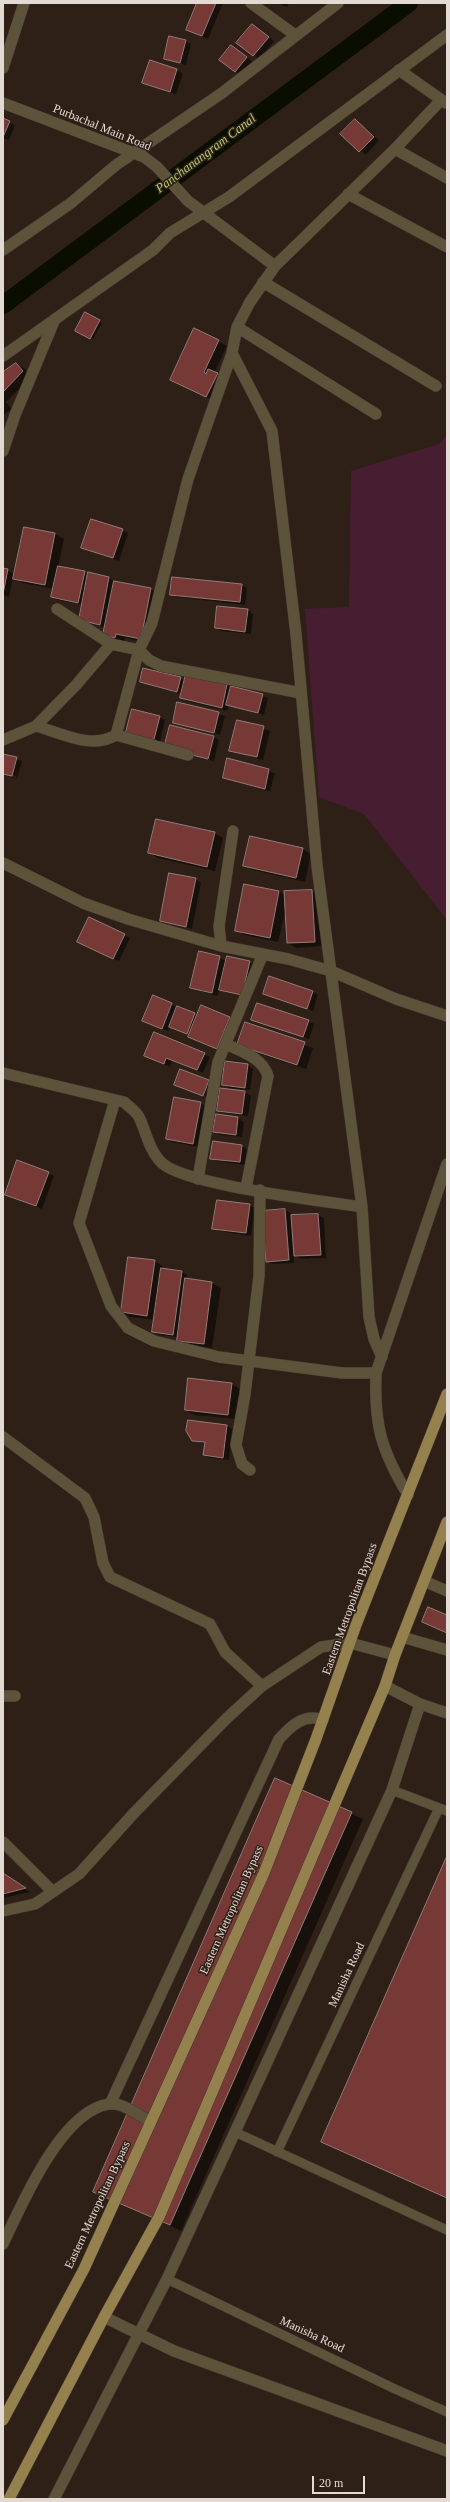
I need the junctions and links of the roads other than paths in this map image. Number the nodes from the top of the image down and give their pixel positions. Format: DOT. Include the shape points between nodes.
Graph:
graph roads {
  1 [pos="24,3"];
  2 [pos="251,3"];
  3 [pos="338,3"];
  4 [pos="295,35"];
  5 [pos="447,35"];
  6 [pos="3,68"];
  7 [pos="399,70"];
  8 [pos="444,102"];
  9 [pos="3,103"];
  10 [pos="395,149"];
  11 [pos="135,153"];
  12 [pos="447,178"];
  13 [pos="348,194"];
  14 [pos="202,213"];
  15 [pos="447,247"];
  16 [pos="3,250"];
  17 [pos="275,266"];
  18 [pos="263,282"];
  19 [pos="55,319"];
  20 [pos="237,327"];
  21 [pos="232,353"];
  22 [pos="3,356"];
  23 [pos="436,386"];
  24 [pos="376,414"];
  25 [pos="3,451"];
  26 [pos="57,609"];
  27 [pos="111,644"];
  28 [pos="139,650"];
  29 [pos="301,693"];
  30 [pos="36,726"];
  31 [pos="116,735"];
  32 [pos="3,740"];
  33 [pos="188,755"];
  34 [pos="233,831"];
  35 [pos="3,863"];
  36 [pos="221,946"];
  37 [pos="263,954"];
  38 [pos="331,971"];
  39 [pos="447,1016"];
  40 [pos="226,1044"];
  41 [pos="3,1073"];
  42 [pos="115,1100"];
  43 [pos="447,1164"];
  44 [pos="198,1179"];
  45 [pos="246,1188"];
  46 [pos="260,1190"];
  47 [pos="362,1207"];
  48 [pos="382,1357"];
  49 [pos="249,1362"];
  50 [pos="376,1373"];
  51 [pos="447,1394"];
  52 [pos="3,1437"];
  53 [pos="250,1470"];
  54 [pos="408,1495"];
  55 [pos="447,1522"];
  56 [pos="424,1581"];
  57 [pos="447,1591"];
  58 [pos="402,1637"];
  59 [pos="350,1643"];
  60 [pos="447,1650"];
  61 [pos="395,1654"];
  62 [pos="262,1686"];
  63 [pos="385,1686"];
  64 [pos="3,1696"];
  65 [pos="15,1696"];
  66 [pos="420,1704"];
  67 [pos="447,1713"];
  68 [pos="323,1720"];
  69 [pos="392,1790"];
  70 [pos="443,1809"];
  71 [pos="3,1842"];
  72 [pos="52,1891"];
  73 [pos="3,1911"];
  74 [pos="110,2104"];
  75 [pos="150,2122"];
  76 [pos="235,2132"];
  77 [pos="277,2152"];
  78 [pos="447,2230"];
  79 [pos="3,2244"];
  80 [pos="166,2279"];
  81 [pos="104,2317"];
  82 [pos="138,2334"];
  83 [pos="447,2412"];
  84 [pos="3,2420"];
  85 [pos="447,2451"];
  86 [pos="9,2499"];
  87 [pos="54,2499"];
  1 -- 6 [label="street"];
  2 -- 4 [label="street"];
  3 -- 4 [label="street"];
  4 -- 11 [label="street" via="222,93"];
  5 -- 7 [label="street"];
  7 -- 8 [label="street"];
  7 -- 14 [label="street" via="229,196"];
  8 -- 10 [label="street"];
  9 -- 11 [label="street, Purbachal Main Road"];
  10 -- 12 [label="street"];
  10 -- 13 [label="street"];
  11 -- 14 [label="street, Purbachal Main Road" via="144,156 157,167"];
  11 -- 16 [label="street" via="71,203"];
  13 -- 15 [label="street"];
  13 -- 17 [label="street"];
  14 -- 17 [label="street, Purbachal Main Road"];
  14 -- 19 [label="street" via="170,233 153,250"];
  17 -- 18 [label="street"];
  18 -- 20 [label="street"];
  18 -- 23 [label="street"];
  19 -- 22 [label="street"];
  19 -- 25 [label="street" via="15,415"];
  20 -- 21 [label="street"];
  20 -- 24 [label="street"];
  21 -- 28 [label="street" via="180,506 152,623"];
  21 -- 29 [label="street" via="272,431"];
  26 -- 27 [label="street"];
  27 -- 28 [label="street"];
  27 -- 30 [label="street"];
  28 -- 29 [label="street" via="149,660 161,666"];
  28 -- 31 [label="street"];
  29 -- 38 [label="street" via="317,866"];
  30 -- 31 [label="street" via="92,742 108,740"];
  30 -- 32 [label="street"];
  31 -- 33 [label="street"];
  34 -- 36 [label="street" via="219,926"];
  35 -- 36 [label="street" via="83,903"];
  36 -- 37 [label="street"];
  37 -- 38 [label="street"];
  37 -- 40 [label="street"];
  38 -- 39 [label="street" via="396,999"];
  38 -- 47 [label="street"];
  40 -- 44 [label="street" via="213,1083"];
  40 -- 45 [label="street" via="259,1061 265,1066 268,1076"];
  41 -- 42 [label="street"];
  42 -- 44 [label="street" via="124,1102 138,1115 148,1141 161,1162 178,1173"];
  42 -- 49 [label="street" via="79,1222 111,1306 128,1328 154,1340 183,1350"];
  43 -- 48 [label="street"];
  44 -- 45 [label="street"];
  45 -- 46 [label="street"];
  46 -- 47 [label="street"];
  46 -- 49 [label="street" via="259,1276"];
  47 -- 48 [label="street" via="369,1317 374,1339"];
  48 -- 50 [label="street"];
  49 -- 50 [label="street" via="342,1373"];
  49 -- 53 [label="street" via="236,1445 242,1464"];
  50 -- 54 [label="street" via="375,1400 384,1453"];
  51 -- 54 [label="main road, Eastern Metropolitan Bypass"];
  52 -- 62 [label="street" via="85,1498 94,1516 103,1563 110,1578 210,1624 225,1652"];
  54 -- 59 [label="main road, Eastern Metropolitan Bypass"];
  55 -- 56 [label="main road"];
  56 -- 57 [label="street"];
  56 -- 58 [label="main road"];
  58 -- 60 [label="street"];
  58 -- 61 [label="main road"];
  59 -- 61 [label="street"];
  59 -- 62 [label="street" via="321,1647"];
  59 -- 68 [label="main road, Eastern Metropolitan Bypass"];
  61 -- 63 [label="main road"];
  62 -- 72 [label="street" via="150,1796 79,1874"];
  63 -- 66 [label="street"];
  63 -- 81 [label="main road" via="160,2217"];
  64 -- 65 [label="street"];
  66 -- 67 [label="street"];
  66 -- 69 [label="street"];
  68 -- 74 [label="street" via="315,1717 294,1722 280,1739"];
  68 -- 75 [label="main road, Eastern Metropolitan Bypass" via="264,1873"];
  69 -- 70 [label="lane, Manisha Road"];
  69 -- 76 [label="street"];
  70 -- 77 [label="lane, Manisha Road"];
  71 -- 72 [label="street"];
  72 -- 73 [label="street" via="35,1904"];
  74 -- 75 [label="street" via="132,2111"];
  74 -- 79 [label="street" via="86,2111 67,2131 45,2162"];
  75 -- 84 [label="main road, Eastern Metropolitan Bypass" via="84,2269"];
  76 -- 77 [label="lane"];
  76 -- 80 [label="street"];
  77 -- 78 [label="lane"];
  80 -- 82 [label="street"];
  80 -- 83 [label="lane, Manisha Road"];
  81 -- 82 [label="street"];
  81 -- 86 [label="main road"];
  82 -- 85 [label="street" via="174,2351"];
  82 -- 87 [label="street"];
}
